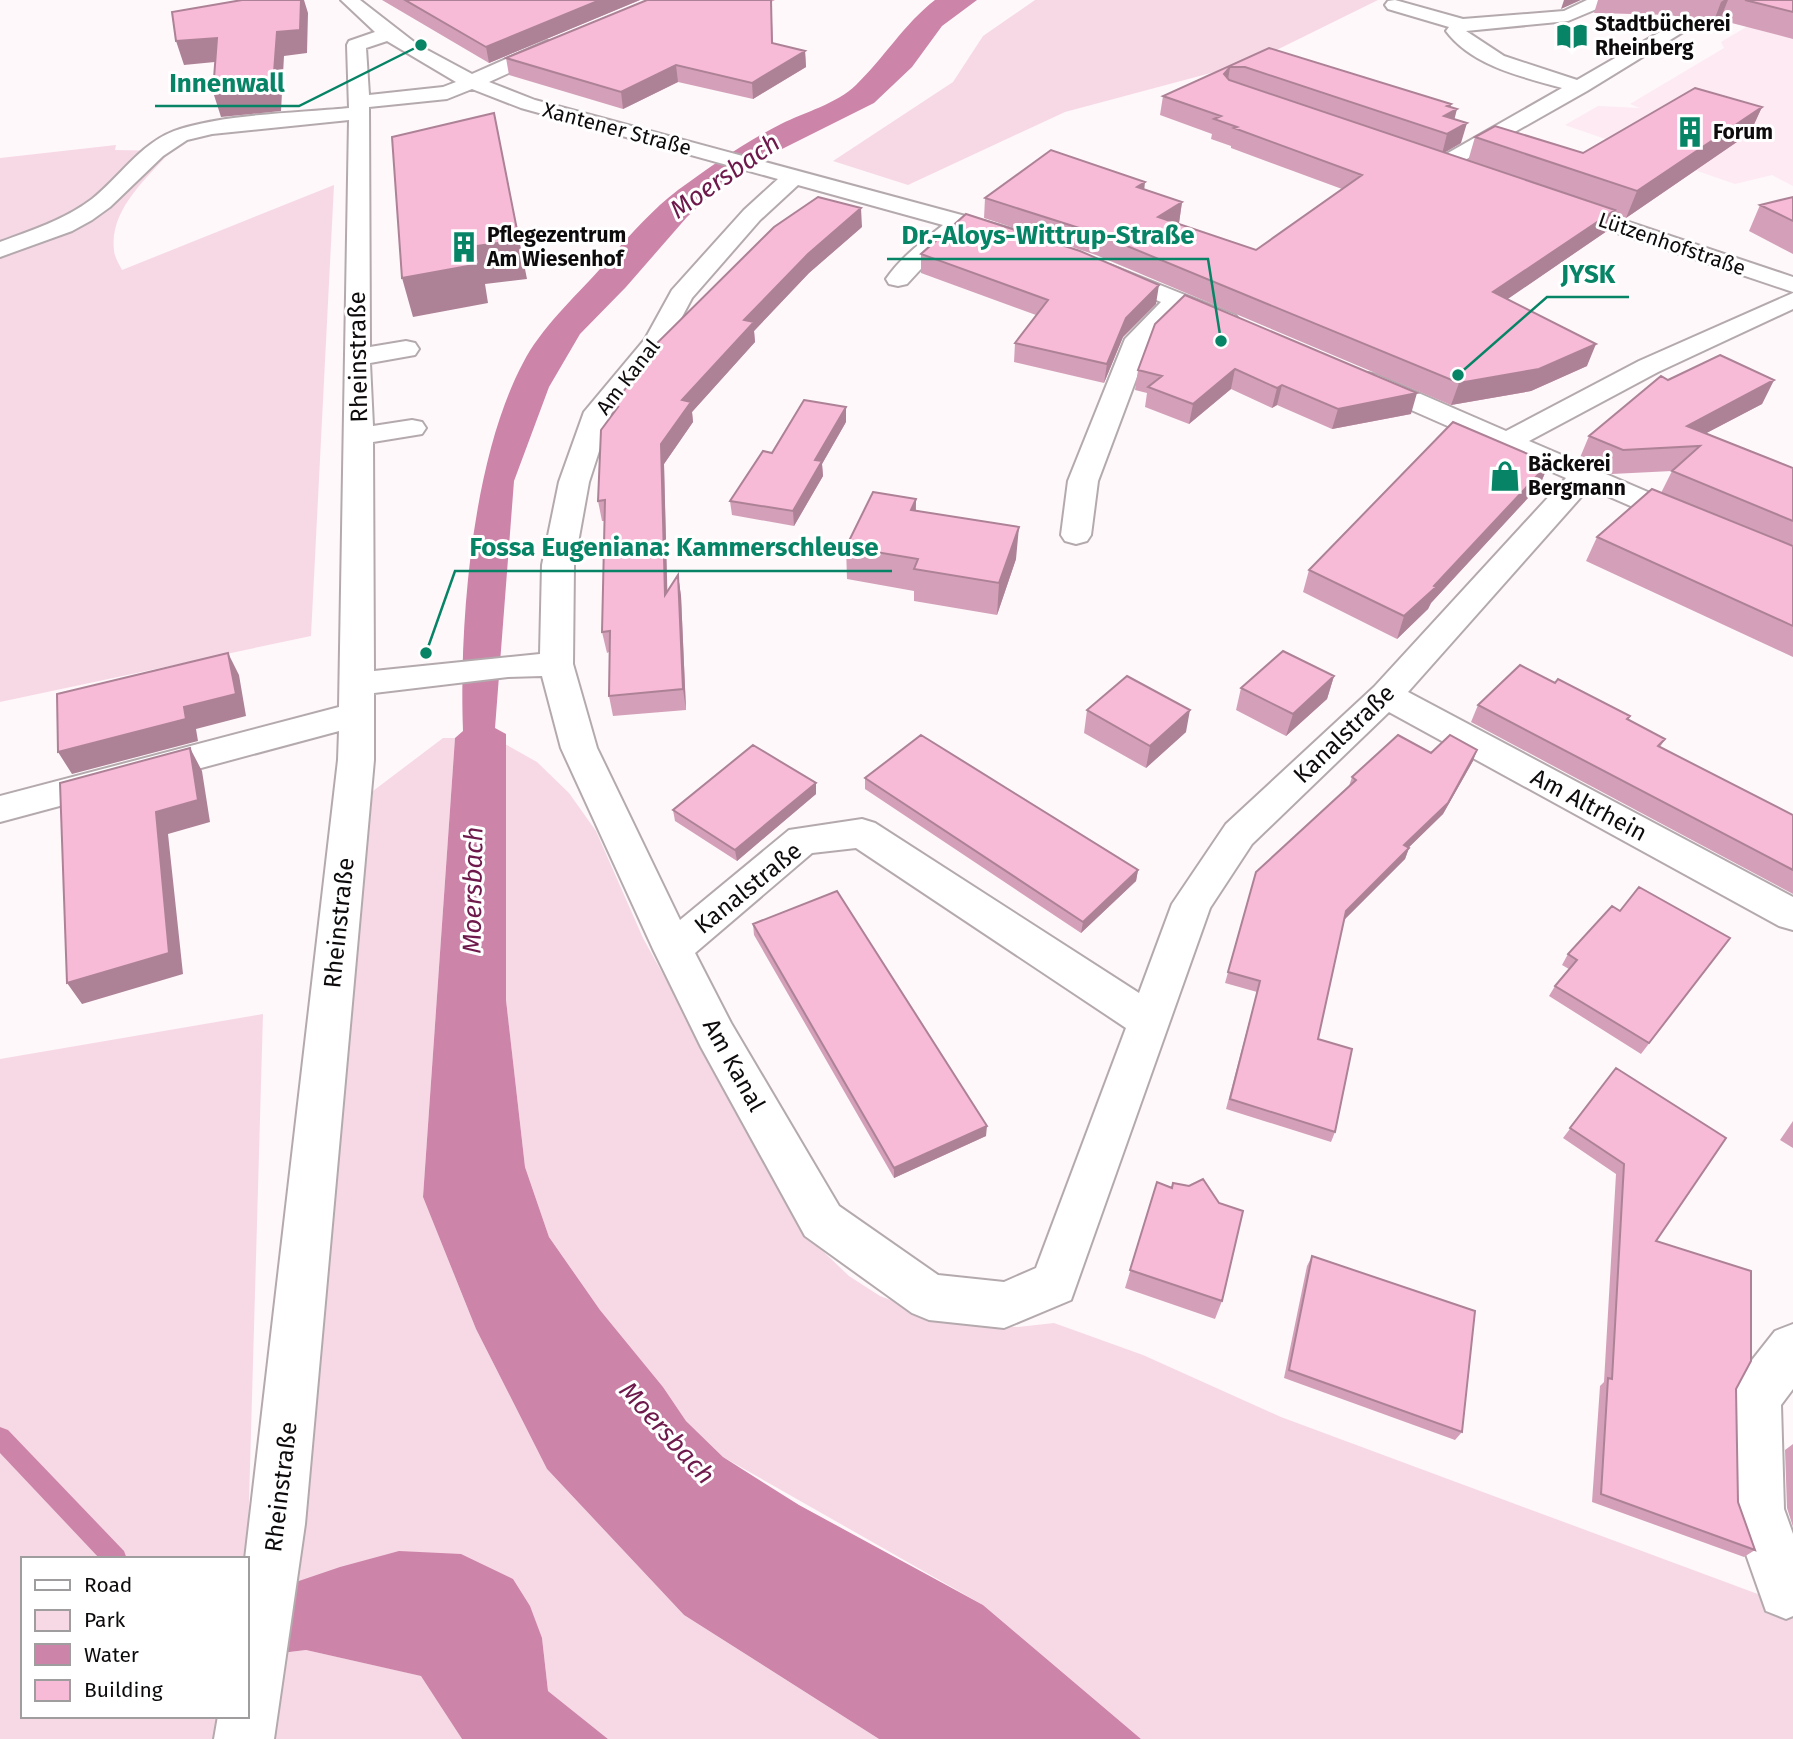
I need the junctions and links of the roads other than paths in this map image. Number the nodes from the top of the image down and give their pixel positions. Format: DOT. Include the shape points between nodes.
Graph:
graph roads {
  1 [pos="350,0"];
  2 [pos="1593,4"];
  3 [pos="1394,5"];
  4 [pos="1462,24"];
  5 [pos="1674,32"];
  6 [pos="388,34"];
  7 [pos="566,40"];
  8 [pos="468,82"];
  9 [pos="1580,86"];
  10 [pos="359,108"];
  11 [pos="1416,157"];
  12 [pos="1442,166"];
  13 [pos="785,175"];
  14 [pos="1468,175"];
  15 [pos="1545,201"];
  16 [pos="961,222"];
  17 [pos="1024,241"];
  18 [pos="0,250"];
  19 [pos="1087,262"];
  20 [pos="898,279"];
  21 [pos="1793,285"];
  22 [pos="1178,300"];
  23 [pos="1793,300"];
  24 [pos="1243,327"];
  25 [pos="406,349"];
  26 [pos="357,357"];
  27 [pos="1341,370"];
  28 [pos="412,428"];
  29 [pos="359,436"];
  30 [pos="1508,441"];
  31 [pos="1585,475"];
  32 [pos="1720,533"];
  33 [pos="1076,535"];
  34 [pos="556,664"];
  35 [pos="1385,695"];
  36 [pos="356,700"];
  37 [pos="0,809"];
  38 [pos="1793,915"];
  39 [pos="673,949"];
  40 [pos="1149,1021"];
  41 [pos="1054,1284"];
  42 [pos="1793,1348"];
  43 [pos="1786,1591"];
  44 [pos="248,1714"];
  1 -- 6 [label="street"];
  2 -- 4 [label="street" via="1568,16"];
  3 -- 4 [label="street"];
  4 -- 9 [label="street" via="1455,31 1496,59"];
  5 -- 9 [label="street"];
  6 -- 8 [label="street, Xantener Straße"];
  6 -- 10 [label="street, Rheinstraße" via="356,45"];
  7 -- 8 [label="street"];
  8 -- 10 [label="street" via="447,93"];
  8 -- 13 [label="street, Xantener Straße" via="528,104"];
  9 -- 12 [label="street"];
  10 -- 18 [label="street" via="180,136 155,151 84,215"];
  10 -- 26 [label="street, Rheinstraße"];
  11 -- 12 [label="street"];
  12 -- 14 [label="street"];
  13 -- 16 [label="street, Xantener Straße"];
  13 -- 34 [label="street, Am Kanal" via="681,295 657,342 598,412 574,482 558,565"];
  15 -- 21 [label="street, Lützenhofstraße"];
  16 -- 17 [label="street, Xantener Straße"];
  16 -- 20 [label="street"];
  19 -- 22 [label="street"];
  22 -- 24 [label="street"];
  22 -- 33 [label="street" via="1138,339 1083,481"];
  23 -- 30 [label="street" via="1662,358"];
  25 -- 26 [label="street"];
  26 -- 29 [label="street, Rheinstraße"];
  27 -- 30 [label="street"];
  28 -- 29 [label="street"];
  29 -- 36 [label="street, Rheinstraße"];
  30 -- 31 [label="street"];
  31 -- 32 [label="street"];
  31 -- 35 [label="street, Kanalstraße"];
  34 -- 36 [label="street" via="457,672"];
  34 -- 39 [label="street, Am Kanal" via="579,748"];
  35 -- 38 [label="street, Am Altrhein"];
  35 -- 40 [label="street, Kanalstraße" via="1239,834 1192,904"];
  36 -- 37 [label="street" via="323,722"];
  36 -- 44 [label="street, Rheinstraße" via="356,760 278,1524"];
  39 -- 40 [label="street, Kanalstraße" via="802,840 862,833"];
  39 -- 41 [label="street, Am Kanal" via="716,1035 822,1221 929,1297 1004,1305"];
  40 -- 41 [label="street, Kanalstraße"];
  42 -- 43 [label="street" via="1755,1397 1757,1509"];
}
